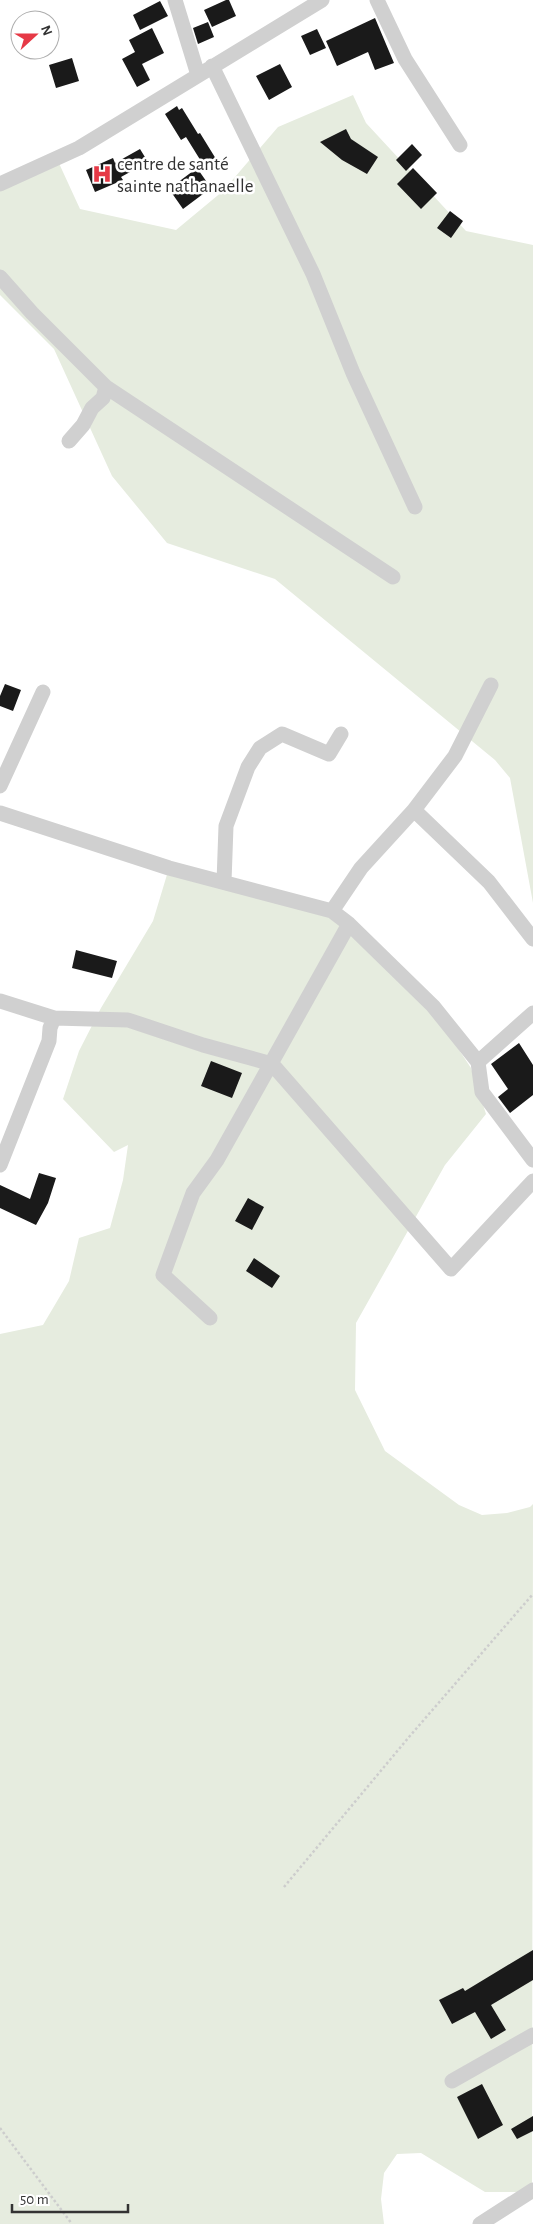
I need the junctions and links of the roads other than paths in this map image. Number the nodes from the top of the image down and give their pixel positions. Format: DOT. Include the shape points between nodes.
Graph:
graph roads {
  1 [pos="175,0"];
  2 [pos="322,0"];
  3 [pos="377,0"];
  4 [pos="212,66"];
  5 [pos="198,75"];
  6 [pos="460,145"];
  7 [pos="0,184"];
  8 [pos="0,277"];
  9 [pos="106,387"];
  10 [pos="69,440"];
  11 [pos="415,507"];
  12 [pos="393,577"];
  13 [pos="491,685"];
  14 [pos="43,692"];
  15 [pos="341,734"];
  16 [pos="0,786"];
  17 [pos="414,810"];
  18 [pos="0,813"];
  19 [pos="224,882"];
  20 [pos="332,911"];
  21 [pos="349,924"];
  22 [pos="533,939"];
  23 [pos="0,1001"];
  24 [pos="533,1013"];
  25 [pos="54,1018"];
  26 [pos="478,1062"];
  27 [pos="272,1064"];
  28 [pos="533,1160"];
  29 [pos="0,1165"];
  30 [pos="533,1181"];
  31 [pos="210,1318"];
  32 [pos="533,2035"];
  33 [pos="452,2081"];
  34 [pos="533,2190"];
  35 [pos="480,2224"];
  1 -- 5 [label="street"];
  2 -- 4 [label="street"];
  3 -- 6 [label="street" via="405,59"];
  4 -- 5 [label="street"];
  4 -- 11 [label="street" via="312,274 353,373"];
  5 -- 7 [label="street" via="79,148"];
  8 -- 9 [label="street" via="32,314"];
  9 -- 10 [label="street" via="103,398"];
  9 -- 12 [label="street"];
  13 -- 17 [label="street" via="456,756"];
  14 -- 16 [label="street"];
  15 -- 19 [label="street" via="329,754 282,734 260,748 248,767 226,826"];
  17 -- 20 [label="street" via="361,868"];
  17 -- 22 [label="street" via="489,882"];
  18 -- 19 [label="street" via="170,868"];
  19 -- 20 [label="street"];
  20 -- 21 [label="street"];
  21 -- 26 [label="street" via="433,1006"];
  21 -- 27 [label="street"];
  23 -- 25 [label="street"];
  24 -- 26 [label="street"];
  25 -- 27 [label="street" via="128,1020"];
  25 -- 29 [label="street" via="49,1041"];
  26 -- 28 [label="street" via="482,1092"];
  27 -- 30 [label="street" via="451,1269"];
  27 -- 31 [label="street" via="217,1160 193,1192 163,1275"];
  32 -- 33 [label="street"];
  34 -- 35 [label="street"];
}
